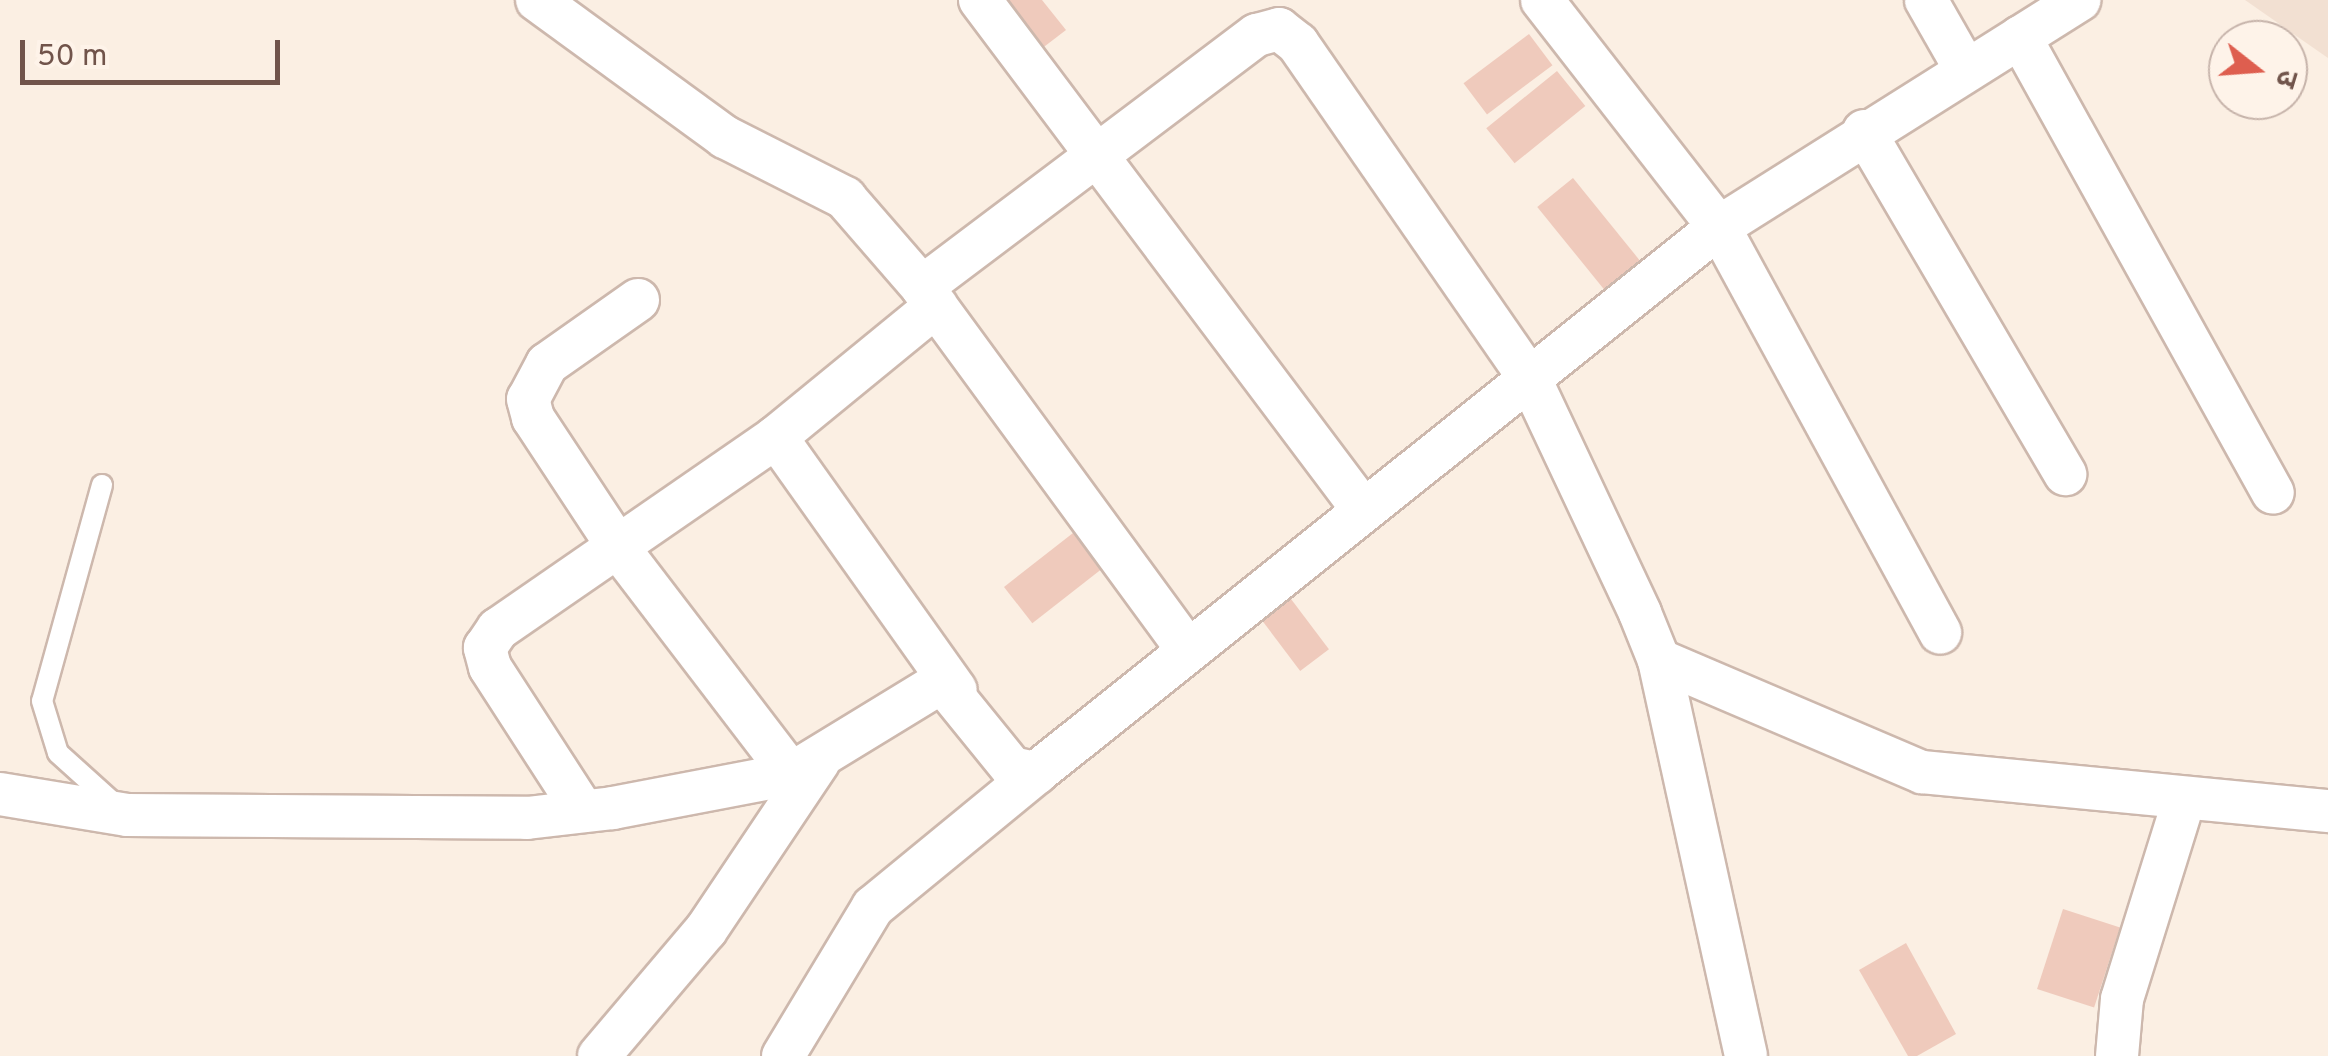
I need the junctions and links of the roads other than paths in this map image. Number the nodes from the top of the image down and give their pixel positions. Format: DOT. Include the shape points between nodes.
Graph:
graph roads {
  1 [pos="537,0"];
  2 [pos="980,0"];
  3 [pos="1542,0"];
  4 [pos="1926,0"];
  5 [pos="2080,0"];
  6 [pos="2020,37"];
  7 [pos="1966,70"];
  8 [pos="1864,130"];
  9 [pos="1094,156"];
  10 [pos="1719,227"];
  11 [pos="928,296"];
  12 [pos="638,300"];
  13 [pos="1531,381"];
  14 [pos="776,437"];
  15 [pos="2064,474"];
  16 [pos="102,485"];
  17 [pos="2273,494"];
  18 [pos="1361,507"];
  19 [pos="620,550"];
  20 [pos="1940,633"];
  21 [pos="1188,650"];
  22 [pos="1659,660"];
  23 [pos="956,690"];
  24 [pos="805,767"];
  25 [pos="1036,773"];
  26 [pos="37,804"];
  27 [pos="2183,804"];
  28 [pos="2328,811"];
  29 [pos="583,812"];
  30 [pos="126,815"];
  31 [pos="599,1056"];
  32 [pos="783,1056"];
  33 [pos="1746,1056"];
  34 [pos="2117,1056"];
  1 -- 11 [label="street" via="726,137 845,198"];
  2 -- 9 [label="street"];
  3 -- 10 [label="street"];
  4 -- 7 [label="street"];
  5 -- 6 [label="street"];
  6 -- 7 [label="street"];
  6 -- 17 [label="street"];
  7 -- 8 [label="street"];
  8 -- 10 [label="street"];
  8 -- 15 [label="street"];
  9 -- 11 [label="street"];
  9 -- 13 [label="street" via="1257,35 1279,29 1298,44"];
  9 -- 18 [label="street"];
  10 -- 13 [label="street"];
  10 -- 20 [label="street"];
  11 -- 14 [label="street"];
  11 -- 21 [label="street"];
  12 -- 19 [label="street" via="547,364 528,398"];
  13 -- 18 [label="street"];
  13 -- 22 [label="street"];
  14 -- 19 [label="street"];
  14 -- 23 [label="street"];
  16 -- 30 [label="lane" via="42,701 58,753"];
  18 -- 21 [label="street"];
  19 -- 24 [label="street"];
  19 -- 29 [label="street" via="511,618 485,648"];
  21 -- 25 [label="street"];
  22 -- 27 [label="street" via="1891,765"];
  22 -- 33 [label="street"];
  23 -- 24 [label="street" via="924,685"];
  23 -- 25 [label="street" via="1012,768"];
  24 -- 29 [label="street"];
  24 -- 31 [label="street" via="706,930"];
  25 -- 32 [label="street" via="873,907"];
  26 -- 30 [label="street"];
  27 -- 28 [label="street"];
  27 -- 34 [label="street" via="2122,999"];
  29 -- 30 [label="street"];
}
